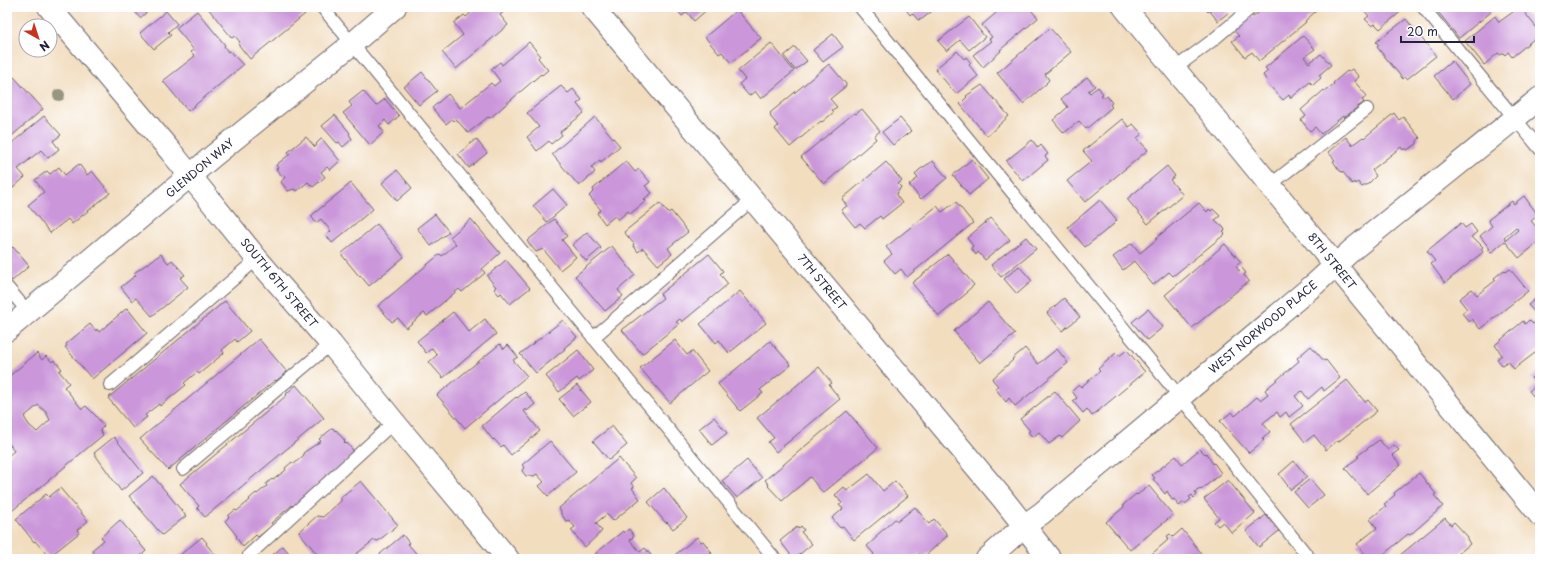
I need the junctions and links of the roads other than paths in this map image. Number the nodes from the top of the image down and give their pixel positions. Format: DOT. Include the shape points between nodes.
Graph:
graph roads {
  1 [pos="50,7"];
  2 [pos="322,7"];
  3 [pos="394,7"];
  4 [pos="592,7"];
  5 [pos="860,7"];
  6 [pos="1124,7"];
  7 [pos="1252,7"];
  8 [pos="1422,7"];
  9 [pos="352,44"];
  10 [pos="1174,69"];
  11 [pos="1540,98"];
  12 [pos="1366,109"];
  13 [pos="1515,119"];
  14 [pos="1540,149"];
  15 [pos="190,176"];
  16 [pos="1270,185"];
  17 [pos="753,199"];
  18 [pos="257,258"];
  19 [pos="1335,265"];
  20 [pos="7,287"];
  21 [pos="28,312"];
  22 [pos="7,330"];
  23 [pos="593,338"];
  24 [pos="330,344"];
  25 [pos="110,385"];
  26 [pos="1180,397"];
  27 [pos="394,422"];
  28 [pos="183,469"];
  29 [pos="1540,515"];
  30 [pos="1024,526"];
  31 [pos="249,555"];
  32 [pos="508,559"];
  33 [pos="775,559"];
  34 [pos="987,559"];
  35 [pos="1050,559"];
  36 [pos="1310,559"];
  1 -- 15 [label="street, SOUTH 6TH STREET"];
  2 -- 9 [label="lane"];
  3 -- 9 [label="street, GLENDON WAY"];
  4 -- 17 [label="street, 7TH STREET"];
  5 -- 26 [label="lane"];
  6 -- 10 [label="street, 8TH STREET"];
  7 -- 10 [label="lane"];
  8 -- 13 [label="lane"];
  9 -- 15 [label="street, GLENDON WAY"];
  9 -- 23 [label="lane"];
  10 -- 16 [label="street, 8TH STREET"];
  11 -- 13 [label="street, WEST NORWOOD PLACE"];
  12 -- 16 [label="lane"];
  13 -- 14 [label="lane"];
  13 -- 19 [label="street, WEST NORWOOD PLACE"];
  15 -- 18 [label="street, SOUTH 6TH STREET"];
  15 -- 21 [label="street, GLENDON WAY"];
  16 -- 19 [label="street, 8TH STREET"];
  17 -- 23 [label="lane"];
  17 -- 30 [label="street, 7TH STREET"];
  18 -- 24 [label="street, SOUTH 6TH STREET"];
  18 -- 25 [label="lane"];
  19 -- 26 [label="street, WEST NORWOOD PLACE"];
  19 -- 29 [label="street, 8TH STREET"];
  20 -- 21 [label="lane"];
  21 -- 22 [label="street, GLENDON WAY"];
  23 -- 33 [label="lane"];
  24 -- 27 [label="street, SOUTH 6TH STREET"];
  24 -- 28 [label="lane"];
  26 -- 30 [label="street, WEST NORWOOD PLACE"];
  26 -- 36 [label="lane"];
  27 -- 31 [label="lane"];
  27 -- 32 [label="street, SOUTH 6TH STREET"];
  30 -- 34 [label="street, WEST NORWOOD PLACE"];
  30 -- 35 [label="street, 7TH STREET"];
}
